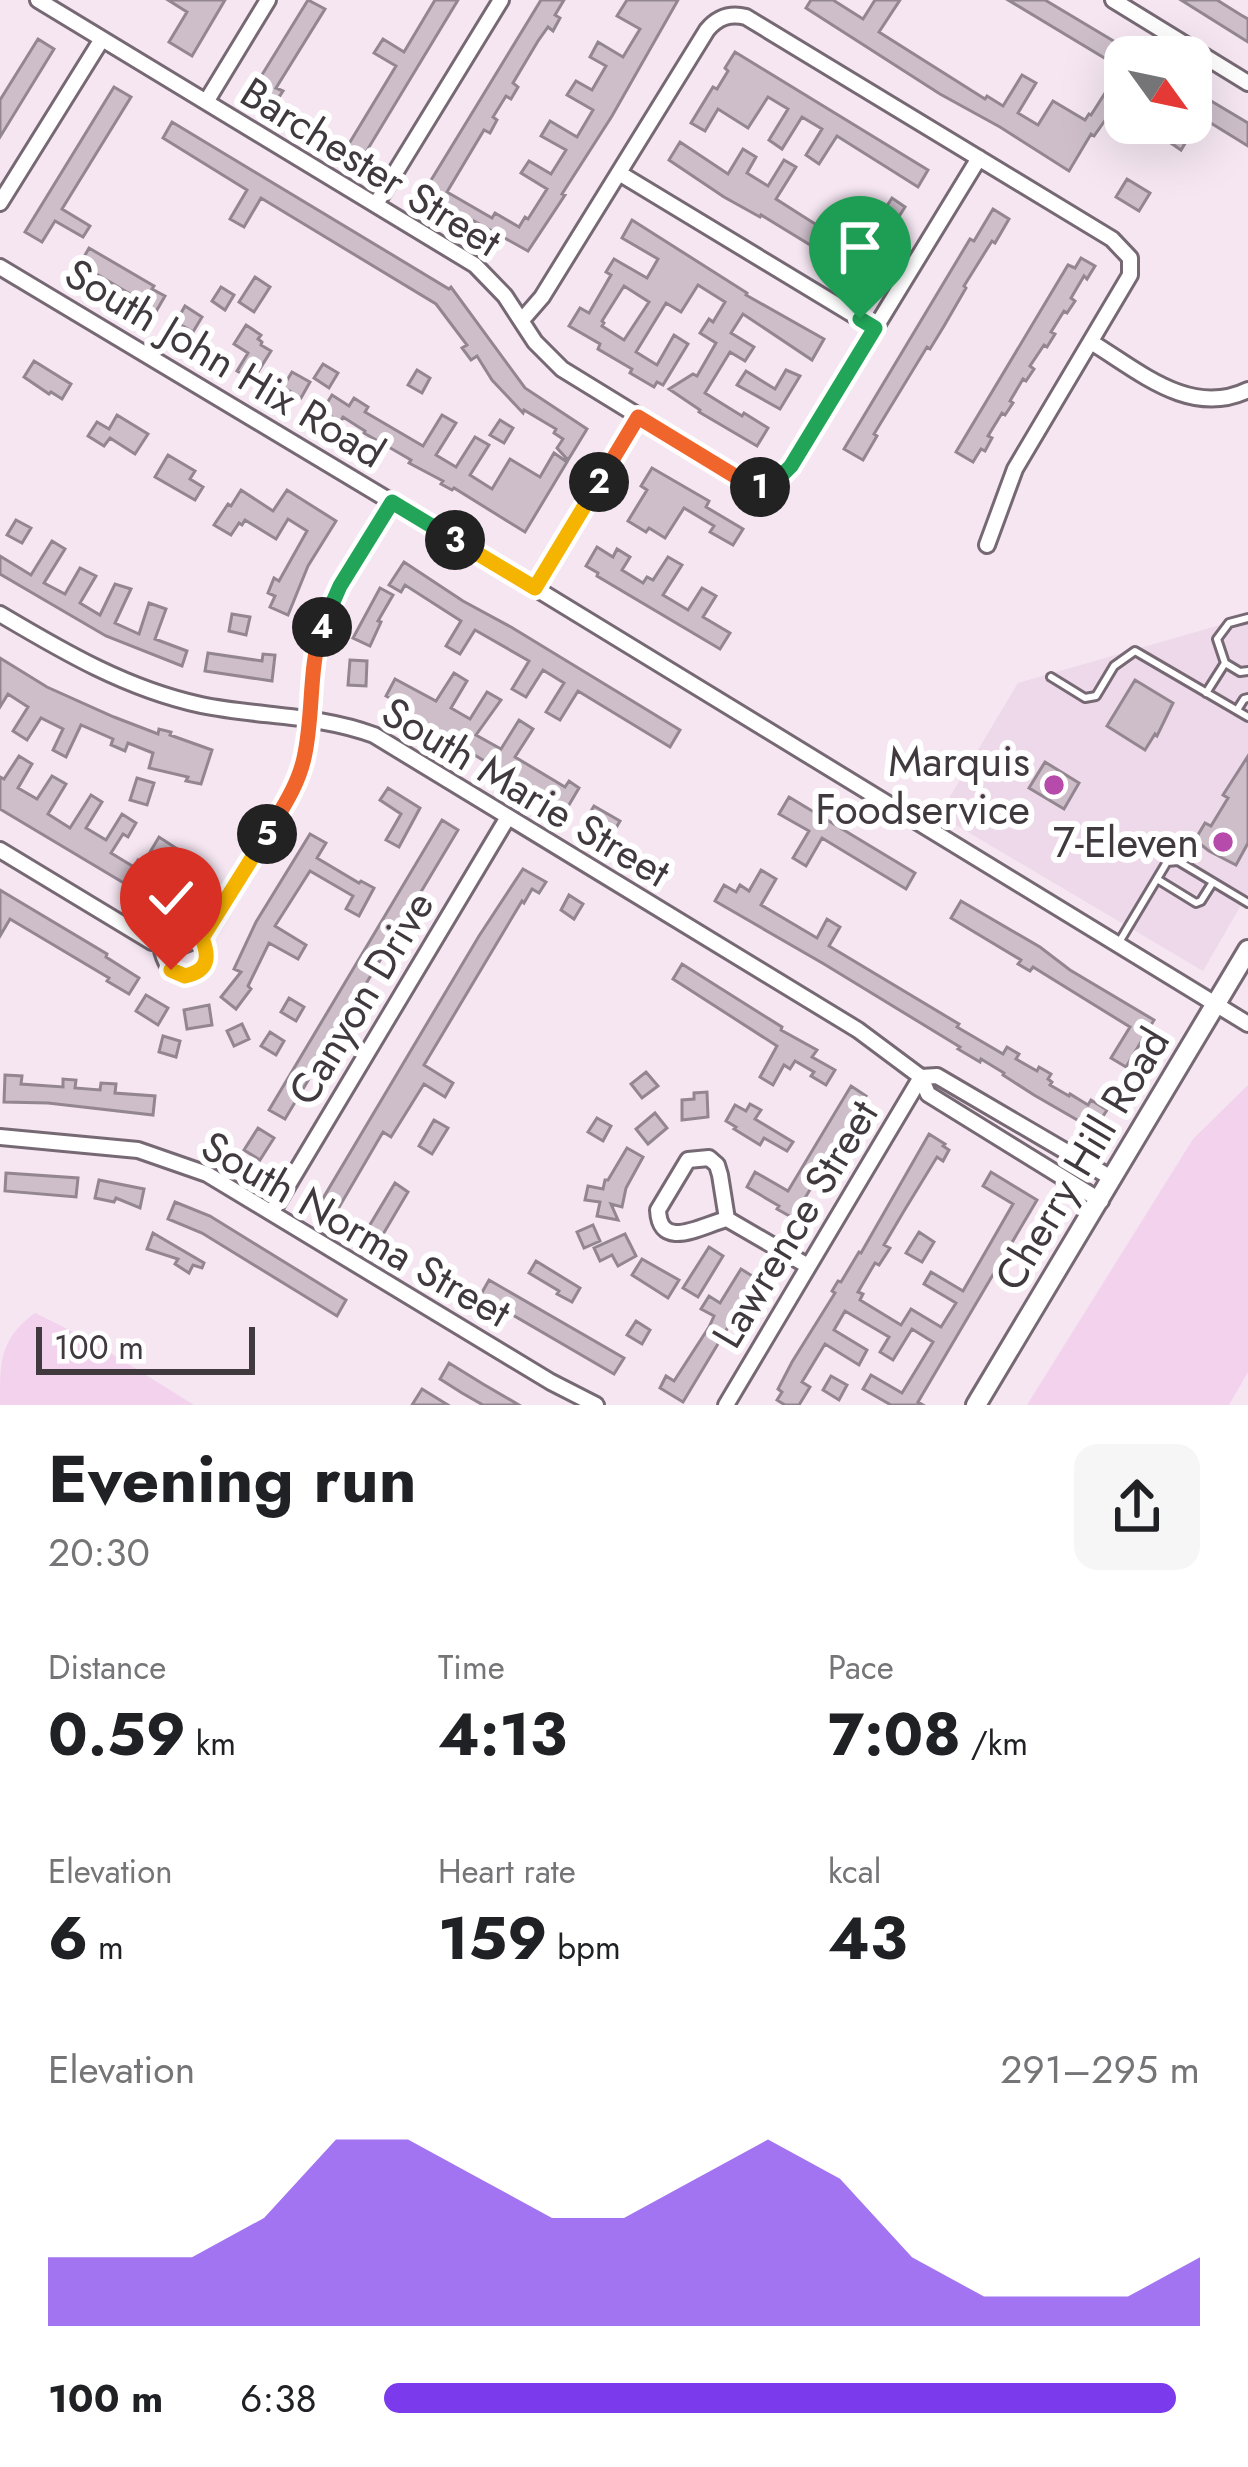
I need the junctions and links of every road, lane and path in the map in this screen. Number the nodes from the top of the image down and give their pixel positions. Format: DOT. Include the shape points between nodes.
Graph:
graph roads {
  1 [pos="38,0"];
  2 [pos="268,0"];
  3 [pos="501,0"];
  4 [pos="1113,0"];
  5 [pos="102,39"];
  6 [pos="1248,83"];
  7 [pos="206,102"];
  8 [pos="979,158"];
  9 [pos="619,172"];
  10 [pos="0,203"];
  11 [pos="376,204"];
  12 [pos="0,267"];
  13 [pos="522,320"];
  14 [pos="875,328"];
  15 [pos="1091,342"];
  16 [pos="1248,390"];
  17 [pos="638,417"];
  18 [pos="392,502"];
  19 [pos="987,545"];
  20 [pos="535,588"];
  21 [pos="0,614"];
  22 [pos="1248,618"];
  23 [pos="1225,663"];
  24 [pos="1248,671"];
  25 [pos="1051,677"];
  26 [pos="1207,693"];
  27 [pos="1248,698"];
  28 [pos="1237,710"];
  29 [pos="1248,717"];
  30 [pos="309,719"];
  31 [pos="508,818"];
  32 [pos="0,850"];
  33 [pos="1157,879"];
  34 [pos="1213,882"];
  35 [pos="1248,903"];
  36 [pos="202,938"];
  37 [pos="1117,945"];
  38 [pos="161,946"];
  39 [pos="1248,950"];
  40 [pos="1215,1004"];
  41 [pos="1248,1024"];
  42 [pos="921,1077"];
  43 [pos="0,1137"];
  44 [pos="1113,1179"];
  45 [pos="1101,1201"];
  46 [pos="272,1212"];
  47 [pos="727,1219"];
  48 [pos="808,1266"];
  49 [pos="596,1405"];
  50 [pos="726,1405"];
  51 [pos="976,1405"];
  1 -- 5 [label="street, Barchester Street"];
  2 -- 7 [label="street"];
  3 -- 11 [label="street"];
  4 -- 6 [label="street"];
  5 -- 7 [label="street, Barchester Street"];
  5 -- 10 [label="street"];
  7 -- 11 [label="street, Barchester Street"];
  8 -- 9 [label="street" via="737,14 707,30"];
  8 -- 14 [label="street"];
  8 -- 15 [label="street" via="1130,258 1130,275"];
  9 -- 13 [label="street"];
  9 -- 14 [label="street"];
  11 -- 13 [label="street, Barchester Street" via="475,265"];
  12 -- 18 [label="street, South John Hix Road"];
  13 -- 17 [label="street, Barchester Street" via="545,355"];
  14 -- 17 [label="street, Barchester Street" via="791,466 767,485 748,484"];
  15 -- 16 [label="street" via="1184,396 1208,401"];
  15 -- 19 [label="street" via="1015,469"];
  17 -- 20 [label="street"];
  18 -- 20 [label="street, South John Hix Road"];
  18 -- 30 [label="street" via="324,620"];
  20 -- 37 [label="street, South John Hix Road"];
  21 -- 30 [label="street, South Marie Street" via="134,685 203,705"];
  22 -- 23 [label="lane" via="1229,623 1217,639"];
  23 -- 24 [label="lane"];
  23 -- 26 [label="lane"];
  25 -- 26 [label="lane" via="1085,698 1096,696 1114,666 1135,651"];
  26 -- 28 [label="lane"];
  27 -- 28 [label="lane"];
  28 -- 29 [label="lane"];
  30 -- 31 [label="street, South Marie Street" via="374,734"];
  30 -- 36 [label="street" via="293,788"];
  31 -- 42 [label="street, South Marie Street" via="858,1030"];
  31 -- 46 [label="street, Canyon Drive"];
  32 -- 38 [label="street"];
  33 -- 34 [label="lane" via="1172,860"];
  33 -- 34 [label="lane" via="1196,903"];
  33 -- 37 [label="lane"];
  34 -- 35 [label="lane"];
  36 -- 38 [label="street"];
  36 -- 38 [label="street" via="206,964 185,976 171,970"];
  37 -- 40 [label="street, South John Hix Road"];
  39 -- 40 [label="main road, Cherry Hill Road"];
  40 -- 41 [label="street, South John Hix Road"];
  40 -- 44 [label="main road, Cherry Hill Road"];
  42 -- 44 [label="street, South Marie Street" via="937,1076"];
  42 -- 45 [label="street, South Marie Street" via="928,1094"];
  42 -- 48 [label="street, Lawrence Street"];
  43 -- 46 [label="street, South Norma Street" via="159,1156"];
  44 -- 45 [label="main road, Cherry Hill Road"];
  45 -- 51 [label="main road, Cherry Hill Road"];
  46 -- 49 [label="street, South Norma Street"];
  47 -- 47 [label="street" via="716,1165 688,1160 658,1210 661,1225 676,1235"];
  47 -- 48 [label="street"];
  48 -- 50 [label="street, Lawrence Street"];
}
